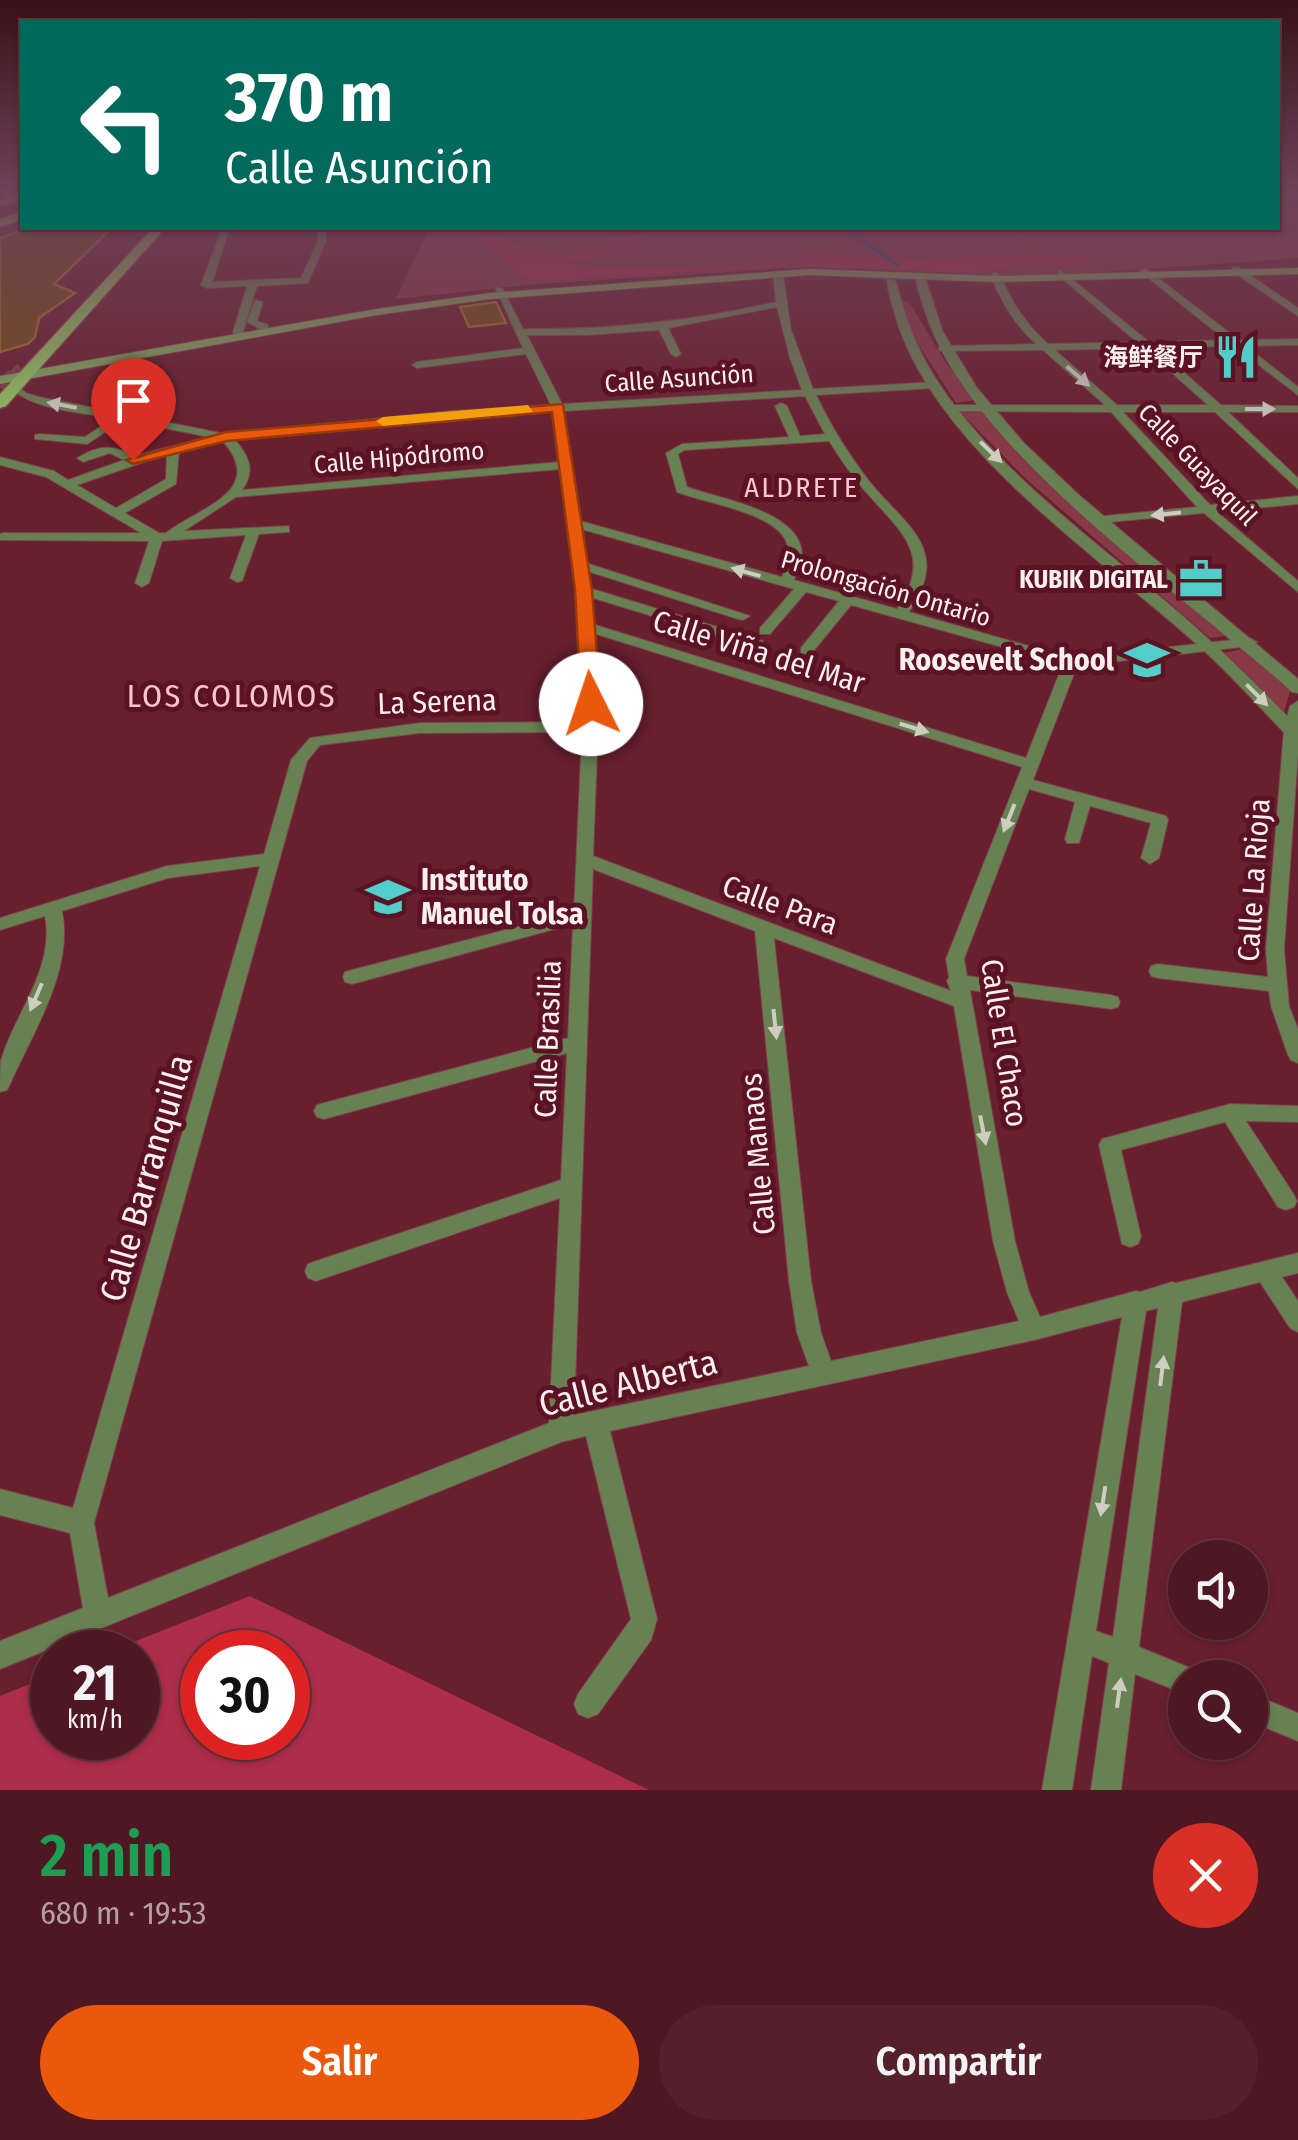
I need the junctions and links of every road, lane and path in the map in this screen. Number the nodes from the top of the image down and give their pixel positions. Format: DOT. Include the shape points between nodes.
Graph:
graph roads {
  1 [pos="114,277"];
  2 [pos="207,277"];
  3 [pos="307,277"];
  4 [pos="690,277"];
  5 [pos="736,277"];
  6 [pos="778,277"];
  7 [pos="826,277"];
  8 [pos="867,277"];
  9 [pos="893,277"];
  10 [pos="1110,277"];
  11 [pos="1158,277"];
  12 [pos="1246,277"];
  13 [pos="919,278"];
  14 [pos="1066,278"];
  15 [pos="996,279"];
  16 [pos="891,280"];
  17 [pos="258,283"];
  18 [pos="494,291"];
  19 [pos="252,303"];
  20 [pos="894,303"];
  21 [pos="779,304"];
  22 [pos="1298,314"];
  23 [pos="929,320"];
  24 [pos="264,328"];
  25 [pos="662,328"];
  26 [pos="519,332"];
  27 [pos="240,335"];
  28 [pos="1298,342"];
  29 [pos="1246,344"];
  30 [pos="1146,345"];
  31 [pos="943,348"];
  32 [pos="1046,349"];
  33 [pos="529,350"];
  34 [pos="676,354"];
  35 [pos="418,364"];
  36 [pos="1298,379"];
  37 [pos="10,383"];
  38 [pos="934,384"];
  39 [pos="810,392"];
  40 [pos="1298,392"];
  41 [pos="781,406"];
  42 [pos="987,406"];
  43 [pos="558,407"];
  44 [pos="952,408"];
  45 [pos="1112,408"];
  46 [pos="1216,409"];
  47 [pos="1298,409"];
  48 [pos="122,416"];
  49 [pos="226,436"];
  50 [pos="40,437"];
  51 [pos="834,437"];
  52 [pos="796,440"];
  53 [pos="173,449"];
  54 [pos="83,458"];
  55 [pos="133,460"];
  56 [pos="0,462"];
  57 [pos="568,465"];
  58 [pos="67,484"];
  59 [pos="1298,485"];
  60 [pos="234,494"];
  61 [pos="1298,500"];
  62 [pos="1207,510"];
  63 [pos="116,512"];
  64 [pos="1104,520"];
  65 [pos="574,524"];
  66 [pos="285,529"];
  67 [pos="254,531"];
  68 [pos="162,536"];
  69 [pos="3,537"];
  70 [pos="580,565"];
  71 [pos="237,578"];
  72 [pos="142,583"];
  73 [pos="786,583"];
  74 [pos="802,588"];
  75 [pos="1298,588"];
  76 [pos="584,590"];
  77 [pos="847,600"];
  78 [pos="900,615"];
  79 [pos="743,616"];
  80 [pos="586,627"];
  81 [pos="1250,642"];
  82 [pos="1209,646"];
  83 [pos="806,651"];
  84 [pos="1071,662"];
  85 [pos="1295,681"];
  86 [pos="1298,706"];
  87 [pos="587,727"];
  88 [pos="1295,734"];
  89 [pos="299,760"];
  90 [pos="1027,773"];
  91 [pos="1084,799"];
  92 [pos="1073,839"];
  93 [pos="1150,858"];
  94 [pos="271,859"];
  95 [pos="583,859"];
  96 [pos="52,907"];
  97 [pos="581,916"];
  98 [pos="0,924"];
  99 [pos="764,927"];
  100 [pos="1158,970"];
  101 [pos="352,977"];
  102 [pos="1276,985"];
  103 [pos="957,991"];
  104 [pos="1112,1002"];
  105 [pos="576,1043"];
  106 [pos="1298,1055"];
  107 [pos="0,1084"];
  108 [pos="324,1110"];
  109 [pos="1230,1112"];
  110 [pos="1298,1114"];
  111 [pos="570,1186"];
  112 [pos="1286,1202"];
  113 [pos="1130,1237"];
  114 [pos="1298,1263"];
  115 [pos="1265,1270"];
  116 [pos="316,1271"];
  117 [pos="1172,1292"];
  118 [pos="1136,1302"];
  119 [pos="1298,1321"];
  120 [pos="1034,1328"];
  121 [pos="823,1372"];
  122 [pos="595,1422"];
  123 [pos="560,1430"];
  124 [pos="0,1502"];
  125 [pos="81,1523"];
  126 [pos="98,1616"];
  127 [pos="1081,1638"];
  128 [pos="0,1655"];
  129 [pos="1125,1655"];
  130 [pos="1168,1673"];
  131 [pos="588,1704"];
  132 [pos="1268,1714"];
  133 [pos="1298,1727"];
  134 [pos="1057,1790"];
  135 [pos="1106,1790"];
  1 -- 37 [label="main road"];
  2 -- 17 [label="street" via="205,283"];
  3 -- 17 [label="street"];
  4 -- 18 [label="main road"];
  5 -- 18 [label="main road"];
  6 -- 21 [label="street"];
  7 -- 16 [label="main road"];
  8 -- 13 [label="main road"];
  9 -- 13 [label="main road"];
  10 -- 14 [label="main road"];
  11 -- 29 [label="street"];
  12 -- 22 [label="street"];
  13 -- 15 [label="main road"];
  13 -- 16 [label="main road"];
  13 -- 23 [label="street"];
  14 -- 15 [label="main road"];
  14 -- 30 [label="street"];
  15 -- 32 [label="street, Calle Guayaquil" via="1017,319"];
  16 -- 20 [label="street"];
  17 -- 19 [label="street"];
  18 -- 24 [label="main road"];
  18 -- 26 [label="street, Calle Brasilia"];
  18 -- 27 [label="main road"];
  19 -- 24 [label="street" via="252,322"];
  19 -- 27 [label="street"];
  20 -- 23 [label="street" via="910,300"];
  20 -- 38 [label="street"];
  21 -- 25 [label="street"];
  21 -- 39 [label="street"];
  23 -- 31 [label="street"];
  24 -- 27 [label="main road"];
  25 -- 26 [label="street"];
  25 -- 34 [label="street"];
  26 -- 33 [label="street, Calle Brasilia"];
  27 -- 37 [label="main road"];
  28 -- 29 [label="street"];
  29 -- 30 [label="street"];
  29 -- 36 [label="street"];
  29 -- 40 [label="street"];
  30 -- 32 [label="street"];
  30 -- 46 [label="street"];
  31 -- 32 [label="street"];
  31 -- 42 [label="street"];
  32 -- 45 [label="street, Calle Guayaquil, one-way"];
  33 -- 35 [label="street"];
  33 -- 43 [label="street, Calle Brasilia"];
  48 -- 37 [label="street, Calle Asunción, one-way" via="37,400"];
  38 -- 39 [label="street, Calle Asunción"];
  38 -- 44 [label="street"];
  39 -- 43 [label="street, Calle Asunción"];
  39 -- 51 [label="street"];
  41 -- 52 [label="street"];
  42 -- 44 [label="street"];
  42 -- 45 [label="street"];
  42 -- 64 [label="street" via="1050,476"];
  43 -- 49 [label="street, Calle Asunción"];
  43 -- 57 [label="street, Calle Brasilia"];
  44 -- 82 [label="street, one-way" via="1046,505"];
  45 -- 46 [label="street"];
  45 -- 62 [label="street, Calle Guayaquil"];
  46 -- 47 [label="street, one-way"];
  46 -- 59 [label="street"];
  48 -- 49 [label="street, Calle Asunción"];
  48 -- 50 [label="street" via="87,441"];
  49 -- 53 [label="street"];
  49 -- 60 [label="street" via="244,466"];
  51 -- 52 [label="street"];
  51 -- 78 [label="street" via="918,550 920,577"];
  52 -- 73 [label="street" via="682,447 671,456 681,488 749,509 781,527 796,557"];
  53 -- 55 [label="street"];
  53 -- 63 [label="street" via="172,481"];
  54 -- 55 [label="street" via="111,449"];
  55 -- 58 [label="street"];
  56 -- 58 [label="street"];
  57 -- 60 [label="street, Calle Hipódromo"];
  57 -- 65 [label="street, Calle Brasilia"];
  58 -- 63 [label="street"];
  60 -- 68 [label="street"];
  61 -- 62 [label="street"];
  62 -- 64 [label="street, one-way"];
  62 -- 75 [label="street, Calle Guayaquil"];
  63 -- 68 [label="street"];
  64 -- 81 [label="street"];
  65 -- 70 [label="street, Calle Brasilia"];
  73 -- 65 [label="street, Prolongación Ontario, one-way"];
  66 -- 67 [label="street"];
  67 -- 68 [label="street"];
  67 -- 71 [label="street"];
  68 -- 69 [label="street"];
  68 -- 72 [label="street"];
  70 -- 76 [label="street, Calle Brasilia"];
  70 -- 79 [label="street"];
  73 -- 74 [label="street, Prolongación Ontario"];
  74 -- 76 [label="street" via="762,638"];
  74 -- 77 [label="street, Prolongación Ontario"];
  76 -- 80 [label="street, Calle Brasilia"];
  77 -- 78 [label="street, Prolongación Ontario"];
  77 -- 83 [label="street"];
  78 -- 84 [label="street, Prolongación Ontario"];
  80 -- 87 [label="street, Calle Brasilia"];
  80 -- 90 [label="street, Calle Viña del Mar, one-way"];
  81 -- 82 [label="street, Prolongación Ontario"];
  81 -- 85 [label="street"];
  82 -- 84 [label="street, Prolongación Ontario"];
  82 -- 88 [label="street, one-way"];
  84 -- 90 [label="street, Calle El Chaco"];
  86 -- 88 [label="street, Calle La Rioja"];
  87 -- 89 [label="street, La Serena" via="353,734 315,741"];
  87 -- 95 [label="street, Calle Brasilia"];
  88 -- 102 [label="street, Calle La Rioja"];
  89 -- 94 [label="street, Calle Barranquilla"];
  90 -- 91 [label="street, Calle Viña del Mar"];
  90 -- 103 [label="street, Calle El Chaco, one-way" via="957,948"];
  91 -- 92 [label="street"];
  91 -- 93 [label="street, Calle Viña del Mar" via="1160,820"];
  94 -- 96 [label="street" via="167,872"];
  94 -- 125 [label="street, Calle Barranquilla"];
  95 -- 97 [label="street, Calle Brasilia"];
  95 -- 99 [label="street, Calle Para"];
  96 -- 98 [label="street"];
  96 -- 107 [label="street, one-way" via="57,928 51,962"];
  97 -- 101 [label="street"];
  97 -- 105 [label="street, Calle Brasilia"];
  99 -- 103 [label="street, Calle Para"];
  99 -- 121 [label="street, Calle Manaos, one-way" via="800,1281"];
  100 -- 102 [label="street"];
  102 -- 106 [label="street, Calle La Rioja"];
  103 -- 104 [label="street, Calle Para"];
  103 -- 120 [label="street, Calle El Chaco, one-way" via="1004,1240"];
  105 -- 108 [label="street"];
  105 -- 111 [label="street, Calle Brasilia"];
  109 -- 110 [label="street"];
  109 -- 112 [label="street"];
  109 -- 113 [label="street" via="1109,1146"];
  111 -- 116 [label="street"];
  111 -- 123 [label="street, Calle Brasilia"];
  114 -- 115 [label="street, Calle Alberta"];
  115 -- 117 [label="street, Calle Alberta"];
  115 -- 119 [label="street"];
  117 -- 118 [label="street, Calle Alberta"];
  129 -- 117 [label="street, one-way"];
  118 -- 120 [label="street, Calle Alberta"];
  118 -- 127 [label="street, one-way"];
  120 -- 121 [label="street, Calle Alberta"];
  121 -- 122 [label="street, Calle Alberta"];
  122 -- 123 [label="street, Calle Alberta"];
  122 -- 131 [label="street" via="644,1619"];
  123 -- 126 [label="street, Calle Alberta"];
  124 -- 125 [label="street"];
  125 -- 126 [label="street, Calle Barranquilla"];
  126 -- 128 [label="street, Calle Alberta"];
  127 -- 129 [label="street"];
  127 -- 134 [label="street"];
  129 -- 130 [label="street"];
  135 -- 129 [label="street, one-way"];
  132 -- 133 [label="street"];
}
